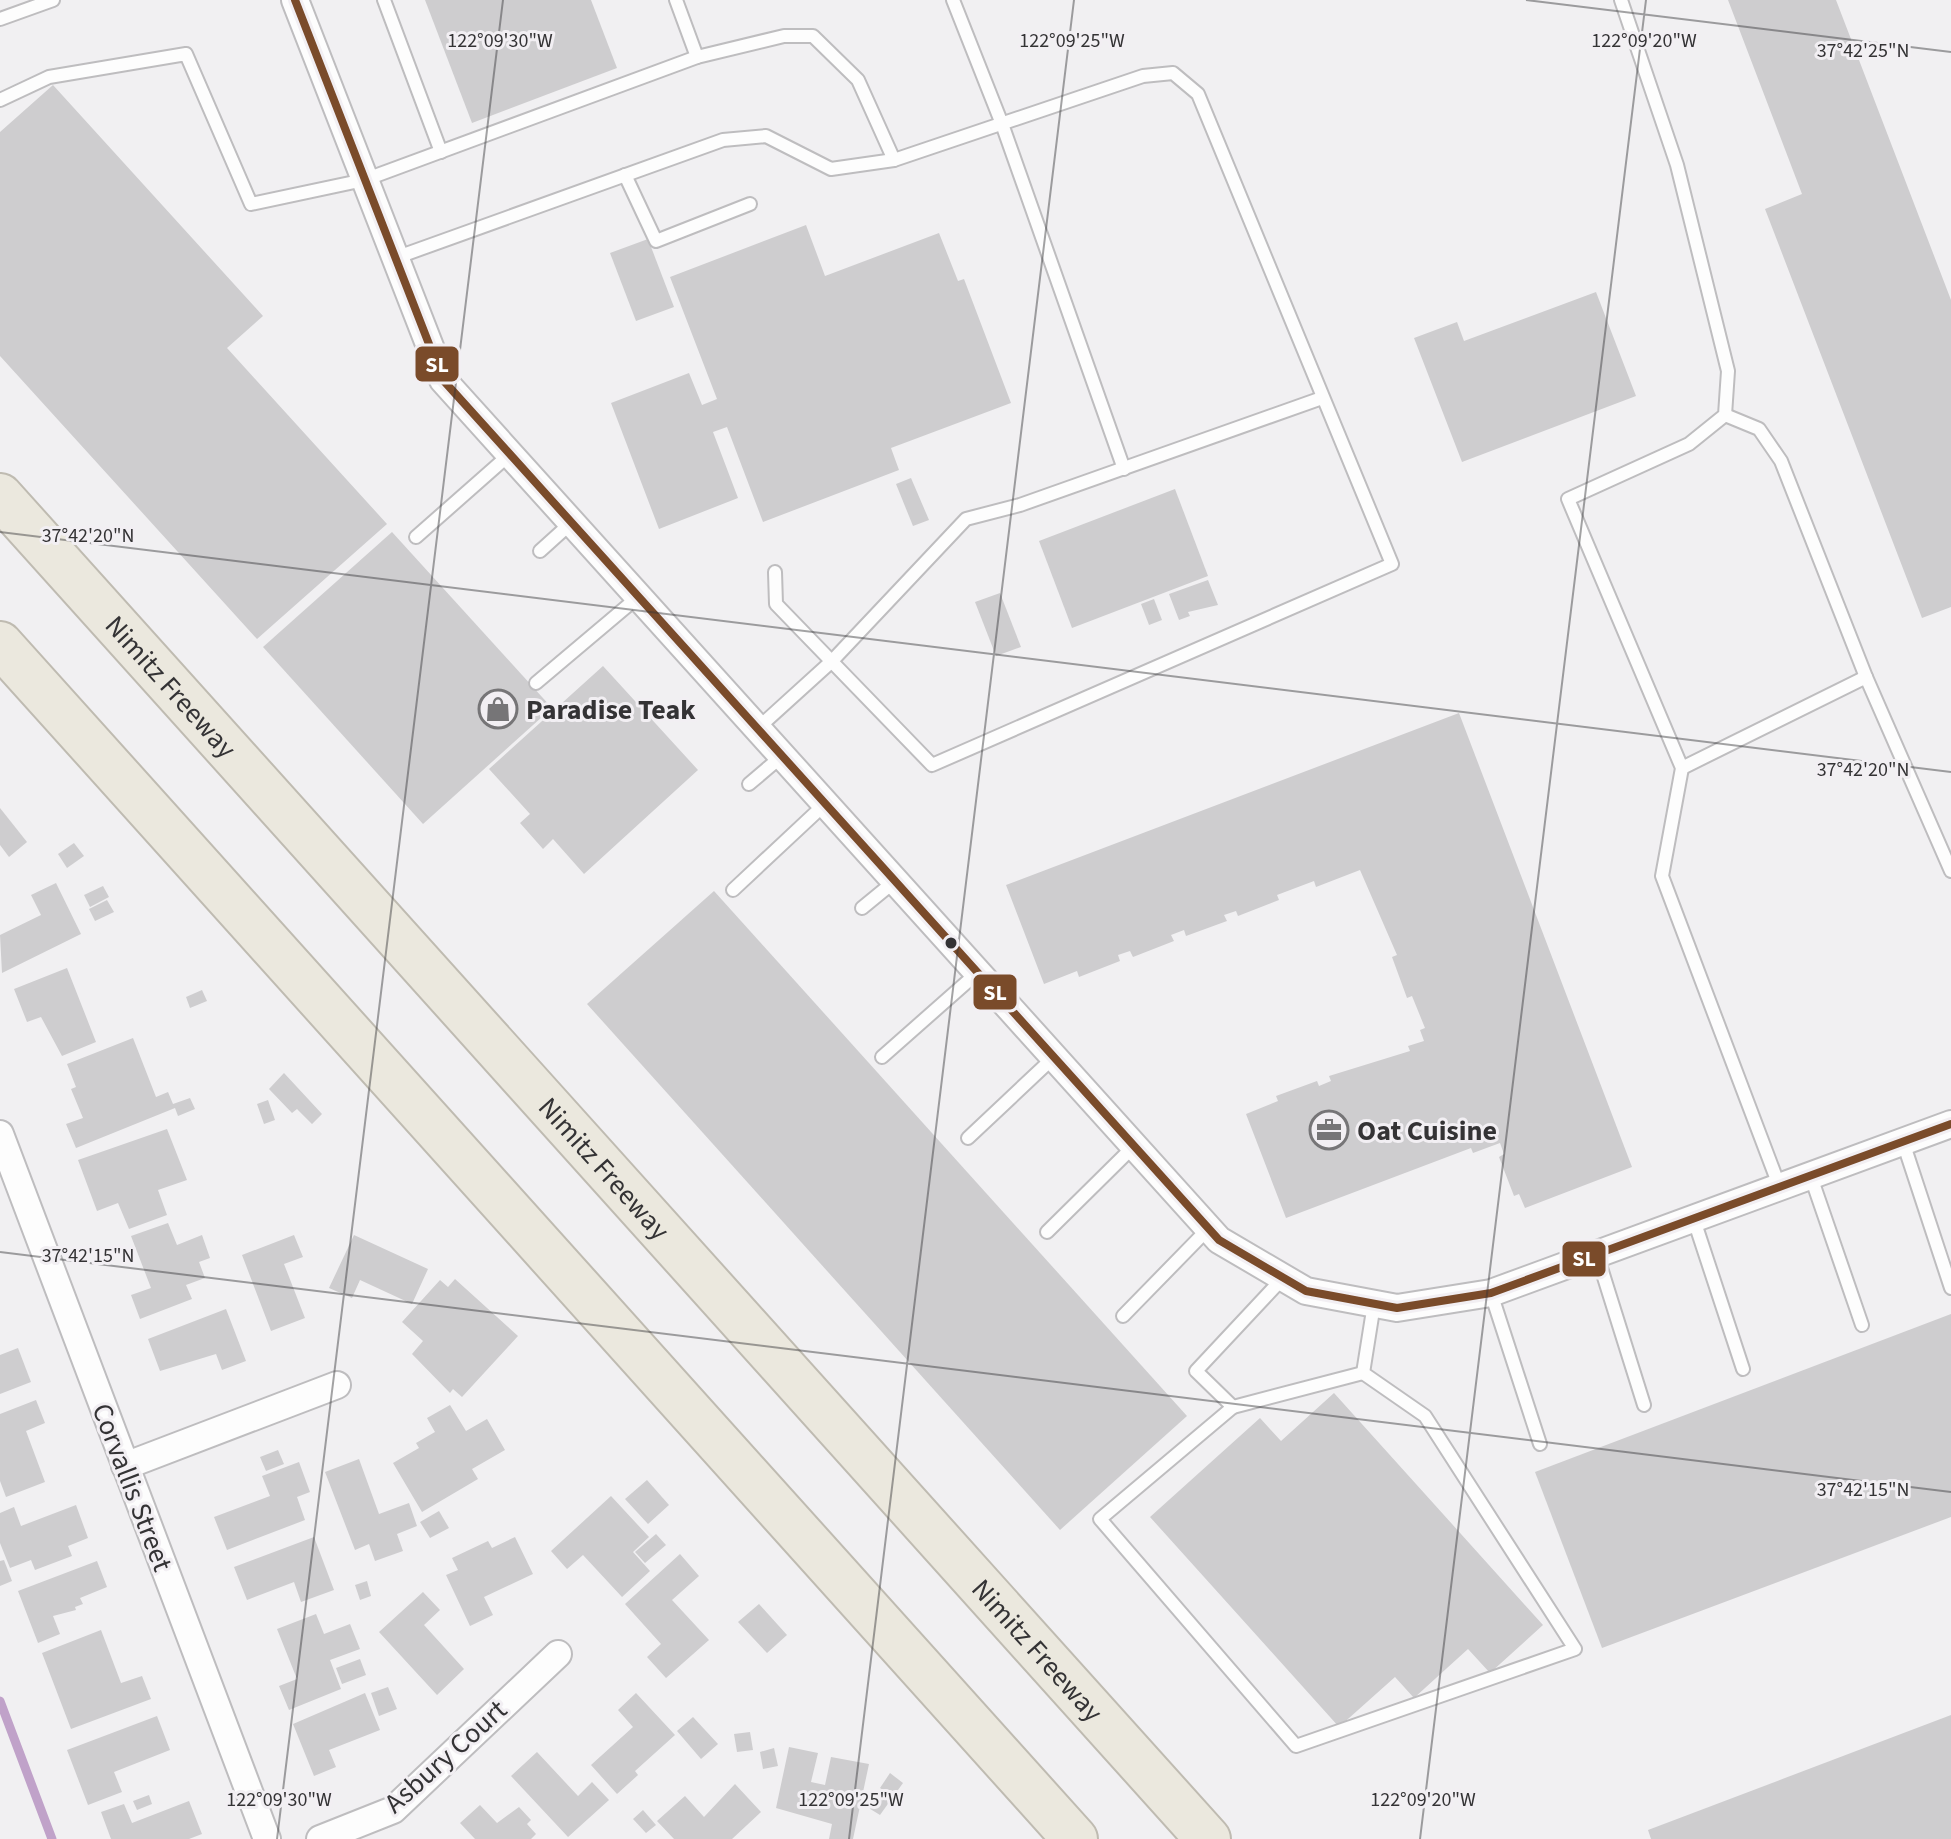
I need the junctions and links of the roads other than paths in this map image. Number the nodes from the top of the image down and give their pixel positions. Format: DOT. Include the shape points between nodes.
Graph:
graph roads {
  1 [pos="10,0"];
  2 [pos="53,0"];
  3 [pos="295,0"];
  4 [pos="384,0"];
  5 [pos="676,0"];
  6 [pos="953,0"];
  7 [pos="1621,0"];
  8 [pos="16,13"];
  9 [pos="0,19"];
  10 [pos="697,57"];
  11 [pos="0,100"];
  12 [pos="1002,124"];
  13 [pos="441,152"];
  14 [pos="894,160"];
  15 [pos="625,175"];
  16 [pos="364,180"];
  17 [pos="750,204"];
  18 [pos="395,258"];
  19 [pos="1322,398"];
  20 [pos="1725,415"];
  21 [pos="509,455"];
  22 [pos="1124,469"];
  23 [pos="0,496"];
  24 [pos="571,523"];
  25 [pos="416,537"];
  26 [pos="540,551"];
  27 [pos="775,572"];
  28 [pos="638,597"];
  29 [pos="0,644"];
  30 [pos="832,661"];
  31 [pos="1866,677"];
  32 [pos="536,683"];
  33 [pos="757,729"];
  34 [pos="782,756"];
  35 [pos="1682,768"];
  36 [pos="749,784"];
  37 [pos="825,804"];
  38 [pos="1951,871"];
  39 [pos="895,881"];
  40 [pos="733,890"];
  41 [pos="862,908"];
  42 [pos="976,974"];
  43 [pos="882,1057"];
  44 [pos="1053,1058"];
  45 [pos="1951,1124"];
  46 [pos="0,1134"];
  47 [pos="968,1138"];
  48 [pos="1903,1142"];
  49 [pos="1134,1146"];
  50 [pos="1811,1177"];
  51 [pos="1780,1189"];
  52 [pos="1694,1220"];
  53 [pos="1207,1230"];
  54 [pos="1047,1232"];
  55 [pos="1597,1255"];
  56 [pos="1283,1278"];
  57 [pos="1951,1288"];
  58 [pos="1491,1293"];
  59 [pos="1374,1304"];
  60 [pos="1123,1316"];
  61 [pos="1862,1325"];
  62 [pos="1743,1369"];
  63 [pos="1363,1373"];
  64 [pos="337,1385"];
  65 [pos="1644,1405"];
  66 [pos="1233,1407"];
  67 [pos="1540,1444"];
  68 [pos="125,1466"];
  69 [pos="558,1654"];
  70 [pos="267,1839"];
  71 [pos="320,1839"];
  72 [pos="1075,1839"];
  73 [pos="1208,1839"];
  1 -- 8 [label="lane"];
  2 -- 8 [label="lane"];
  3 -- 16 [label="street"];
  4 -- 13 [label="lane"];
  5 -- 10 [label="lane"];
  6 -- 12 [label="lane"];
  7 -- 20 [label="lane" via="1677,165 1728,371"];
  8 -- 9 [label="lane"];
  10 -- 13 [label="lane"];
  10 -- 14 [label="lane" via="784,36 813,36 858,80"];
  11 -- 16 [label="lane" via="49,77 186,54 251,204"];
  12 -- 14 [label="lane"];
  12 -- 19 [label="lane" via="1143,76 1173,73 1198,94"];
  12 -- 22 [label="lane"];
  13 -- 16 [label="lane"];
  14 -- 15 [label="lane" via="831,169 766,136 723,140"];
  15 -- 17 [label="lane" via="656,241"];
  15 -- 18 [label="lane"];
  16 -- 18 [label="street"];
  18 -- 21 [label="street" via="443,380"];
  19 -- 22 [label="lane"];
  19 -- 30 [label="lane" via="1392,564 932,765"];
  20 -- 31 [label="lane" via="1759,429 1781,461"];
  20 -- 35 [label="lane" via="1689,444 1568,499"];
  21 -- 24 [label="street"];
  21 -- 25 [label="lane"];
  22 -- 30 [label="lane" via="966,519"];
  23 -- 73 [label="highway, Nimitz Freeway"];
  24 -- 26 [label="lane"];
  24 -- 28 [label="street"];
  27 -- 30 [label="lane" via="776,604"];
  28 -- 32 [label="lane"];
  28 -- 33 [label="street"];
  29 -- 72 [label="highway"];
  30 -- 33 [label="lane"];
  31 -- 35 [label="lane"];
  31 -- 38 [label="lane"];
  33 -- 34 [label="street"];
  34 -- 36 [label="lane"];
  34 -- 37 [label="street"];
  35 -- 51 [label="lane" via="1662,876"];
  37 -- 39 [label="street"];
  37 -- 40 [label="lane"];
  39 -- 41 [label="lane"];
  39 -- 42 [label="street"];
  42 -- 43 [label="lane"];
  42 -- 44 [label="street"];
  44 -- 47 [label="lane"];
  44 -- 49 [label="street"];
  45 -- 48 [label="street"];
  46 -- 68 [label="street, Corvallis Street"];
  48 -- 50 [label="street"];
  48 -- 57 [label="lane"];
  49 -- 53 [label="street"];
  49 -- 54 [label="lane"];
  50 -- 51 [label="street"];
  50 -- 61 [label="lane"];
  51 -- 52 [label="street"];
  52 -- 55 [label="street"];
  52 -- 62 [label="lane"];
  53 -- 56 [label="street"];
  53 -- 60 [label="lane"];
  55 -- 58 [label="street"];
  55 -- 65 [label="lane"];
  56 -- 59 [label="street" via="1306,1291"];
  56 -- 66 [label="lane" via="1196,1371"];
  58 -- 59 [label="street" via="1397,1308"];
  58 -- 67 [label="lane"];
  59 -- 63 [label="lane"];
  63 -- 66 [label="lane"];
  63 -- 66 [label="lane" via="1425,1416 1575,1649 1296,1746 1100,1519"];
  64 -- 68 [label="street"];
  68 -- 70 [label="street, Corvallis Street"];
  69 -- 71 [label="street, Asbury Court" via="393,1810"];
}
